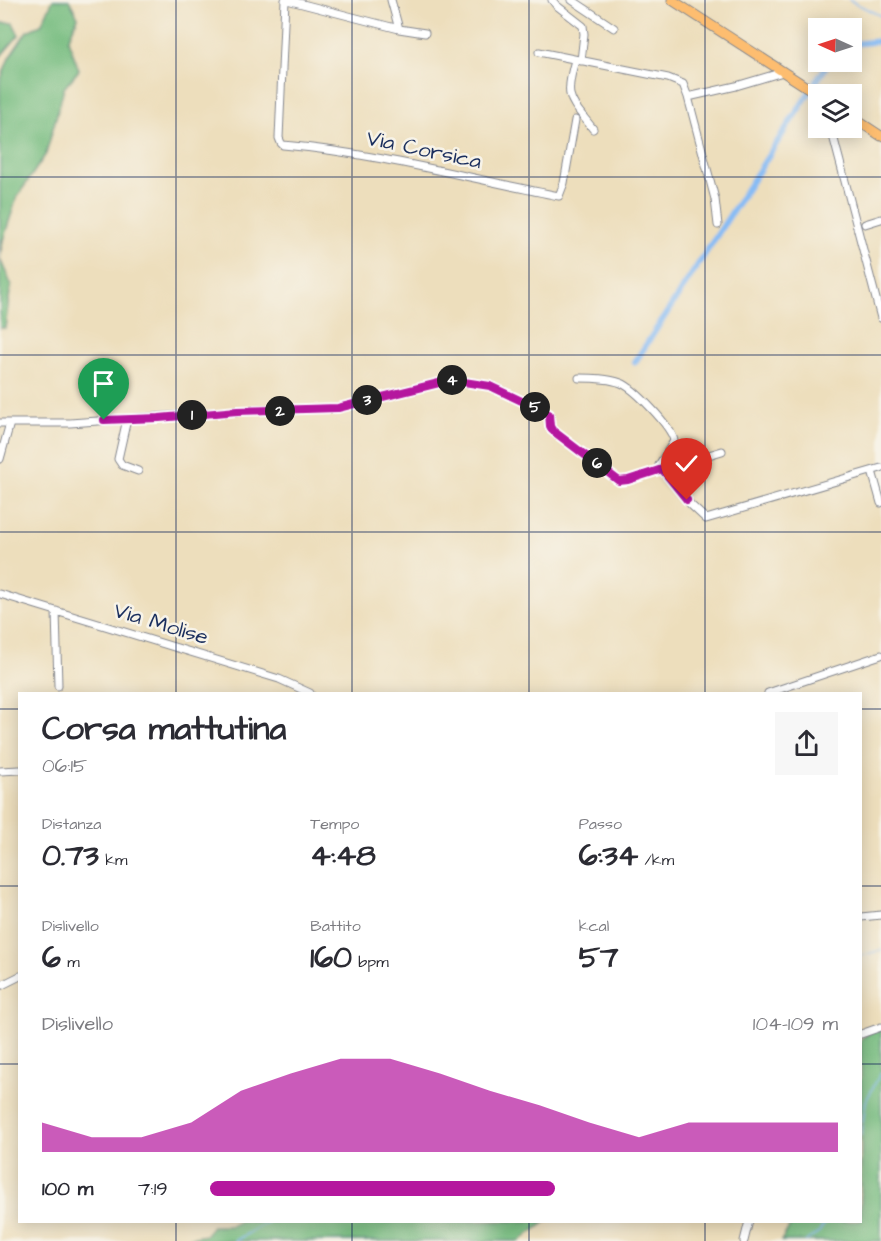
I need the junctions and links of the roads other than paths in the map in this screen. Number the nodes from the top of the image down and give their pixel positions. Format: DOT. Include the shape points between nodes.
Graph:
graph roads {
  1 [pos="286,0"];
  2 [pos="390,0"];
  3 [pos="552,0"];
  4 [pos="572,0"];
  5 [pos="672,0"];
  6 [pos="614,28"];
  7 [pos="399,29"];
  8 [pos="425,33"];
  9 [pos="539,52"];
  10 [pos="578,60"];
  11 [pos="783,72"];
  12 [pos="808,88"];
  13 [pos="688,97"];
  14 [pos="575,120"];
  15 [pos="862,124"];
  16 [pos="593,129"];
  17 [pos="881,136"];
  18 [pos="834,138"];
  19 [pos="881,219"];
  20 [pos="865,224"];
  21 [pos="718,225"];
  22 [pos="880,313"];
  23 [pos="579,378"];
  24 [pos="127,419"];
  25 [pos="0,423"];
  26 [pos="10,423"];
  27 [pos="722,451"];
  28 [pos="0,459"];
  29 [pos="660,467"];
  30 [pos="881,468"];
  31 [pos="138,471"];
  32 [pos="872,471"];
  33 [pos="881,503"];
  34 [pos="0,594"];
  35 [pos="56,610"];
  36 [pos="881,655"];
  37 [pos="58,686"];
  38 [pos="308,692"];
  39 [pos="771,692"];
  40 [pos="18,770"];
  41 [pos="0,771"];
  42 [pos="881,915"];
  43 [pos="862,917"];
  44 [pos="18,977"];
  45 [pos="0,986"];
  46 [pos="881,1027"];
  47 [pos="862,1034"];
  48 [pos="748,1223"];
  49 [pos="744,1241"];
  1 -- 7 [label="street"];
  1 -- 14 [label="street, Via Corsica" via="280,143 379,157 559,196"];
  2 -- 7 [label="street"];
  3 -- 10 [label="street" via="584,28"];
  4 -- 6 [label="street"];
  5 -- 11 [label="main road"];
  7 -- 8 [label="street"];
  9 -- 10 [label="street"];
  10 -- 13 [label="street" via="676,80 684,85"];
  10 -- 16 [label="street" via="568,85 569,93"];
  11 -- 12 [label="main road"];
  11 -- 13 [label="street"];
  13 -- 21 [label="street" via="715,199"];
  15 -- 17 [label="main road"];
  18 -- 22 [label="street"];
  19 -- 20 [label="street"];
  23 -- 29 [label="street" via="624,384 663,423 674,441"];
  24 -- 26 [label="street"];
  24 -- 29 [label="street" via="338,408 457,380 490,386 549,414 552,430 617,480 625,481"];
  24 -- 31 [label="street" via="118,458 122,465"];
  25 -- 26 [label="street"];
  26 -- 28 [label="street"];
  27 -- 29 [label="street"];
  29 -- 32 [label="street" via="705,518"];
  30 -- 32 [label="street"];
  32 -- 33 [label="street"];
  34 -- 35 [label="street, Via Molise"];
  35 -- 37 [label="street"];
  35 -- 38 [label="street, Via Molise" via="279,679"];
  36 -- 39 [label="street"];
  40 -- 41 [label="street"];
  42 -- 43 [label="street"];
  44 -- 45 [label="street"];
  46 -- 47 [label="street"];
  48 -- 49 [label="street"];
}
